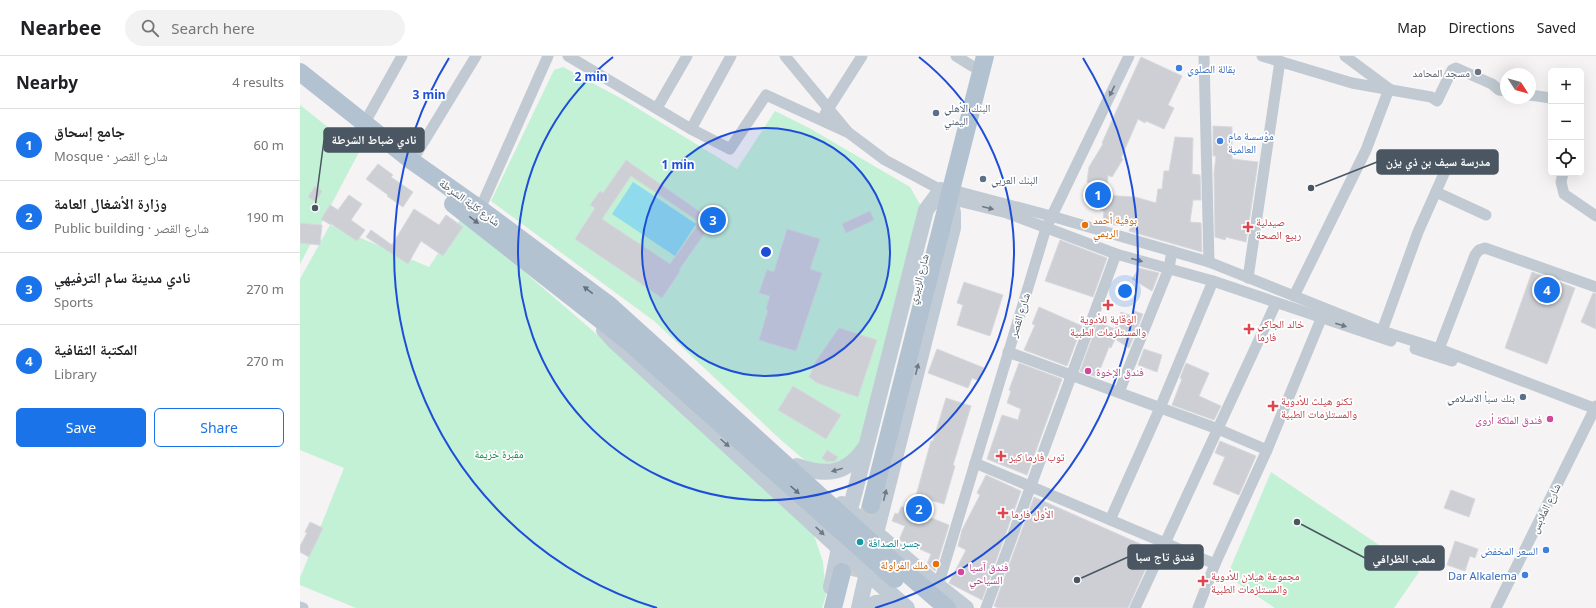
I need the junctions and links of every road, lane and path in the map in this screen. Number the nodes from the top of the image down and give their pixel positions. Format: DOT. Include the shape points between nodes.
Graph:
graph roads {
  1 [pos="402,56"];
  2 [pos="476,56"];
  3 [pos="548,56"];
  4 [pos="568,56"];
  5 [pos="687,56"];
  6 [pos="731,56"];
  7 [pos="785,56"];
  8 [pos="862,56"];
  9 [pos="956,56"];
  10 [pos="992,56"];
  11 [pos="1129,56"];
  12 [pos="1204,56"];
  13 [pos="1262,56"];
  14 [pos="1345,56"];
  15 [pos="977,59"];
  16 [pos="1280,61"];
  17 [pos="300,72"];
  18 [pos="300,84"];
  19 [pos="1389,89"];
  20 [pos="1500,90"];
  21 [pos="1536,95"];
  22 [pos="1548,97"];
  23 [pos="657,108"];
  24 [pos="828,108"];
  25 [pos="822,121"];
  26 [pos="364,124"];
  27 [pos="691,129"];
  28 [pos="849,133"];
  29 [pos="962,150"];
  30 [pos="412,161"];
  31 [pos="1446,169"];
  32 [pos="1562,176"];
  33 [pos="1436,192"];
  34 [pos="948,193"];
  35 [pos="480,209"];
  36 [pos="1486,215"];
  37 [pos="1050,216"];
  38 [pos="1596,216"];
  39 [pos="1046,228"];
  40 [pos="1172,251"];
  41 [pos="1116,254"];
  42 [pos="1209,262"];
  43 [pos="1168,268"];
  44 [pos="1248,278"];
  45 [pos="1213,281"];
  46 [pos="1596,286"];
  47 [pos="1294,296"];
  48 [pos="1276,303"];
  49 [pos="603,312"];
  50 [pos="1321,319"];
  51 [pos="1382,331"];
  52 [pos="634,338"];
  53 [pos="1439,349"];
  54 [pos="1008,352"];
  55 [pos="1071,375"];
  56 [pos="1544,390"];
  57 [pos="1119,392"];
  58 [pos="1160,408"];
  59 [pos="1596,408"];
  60 [pos="1218,429"];
  61 [pos="866,446"];
  62 [pos="1266,450"];
  63 [pos="974,464"];
  64 [pos="797,466"];
  65 [pos="1032,487"];
  66 [pos="860,506"];
  67 [pos="1110,520"];
  68 [pos="876,533"];
  69 [pos="858,541"];
  70 [pos="1164,543"];
  71 [pos="839,548"];
  72 [pos="1215,564"];
  73 [pos="854,574"];
  74 [pos="938,586"];
  75 [pos="903,604"];
  76 [pos="300,607"];
  77 [pos="303,608"];
  78 [pos="826,608"];
  79 [pos="833,608"];
  80 [pos="845,608"];
  81 [pos="859,608"];
  82 [pos="866,608"];
  83 [pos="930,608"];
  84 [pos="947,608"];
  85 [pos="966,608"];
  86 [pos="986,608"];
  87 [pos="1135,608"];
  88 [pos="1198,608"];
  89 [pos="1496,608"];
  1 -- 26 [label="street"];
  2 -- 30 [label="street"];
  3 -- 35 [label="street"];
  4 -- 23 [label="street"];
  5 -- 23 [label="street"];
  6 -- 27 [label="street"];
  7 -- 24 [label="street"];
  8 -- 24 [label="street"];
  9 -- 15 [label="street"];
  10 -- 29 [label="main road, شارع الزبيري" via="978,115"];
  11 -- 37 [label="street, شارع القصر, one-way"];
  12 -- 42 [label="street"];
  13 -- 16 [label="street"];
  14 -- 19 [label="street"];
  15 -- 29 [label="main road, شارع الزبيري"];
  15 -- 34 [label="main road, شارع الزبيري"];
  16 -- 19 [label="street" via="1352,83"];
  16 -- 44 [label="street"];
  17 -- 26 [label="main road, شارع كلية الشرطة"];
  18 -- 49 [label="main road, شارع كلية الشرطة, one-way" via="358,132 473,219"];
  19 -- 20 [label="street" via="1431,97 1438,101 1452,70 1456,68"];
  19 -- 47 [label="street" via="1366,150"];
  21 -- 22 [label="street"];
  23 -- 27 [label="street"];
  24 -- 25 [label="street"];
  24 -- 28 [label="street"];
  25 -- 27 [label="street" via="766,95 730,149"];
  25 -- 28 [label="street"];
  26 -- 30 [label="main road, شارع كلية الشرطة"];
  28 -- 34 [label="street" via="885,160"];
  29 -- 34 [label="main road, شارع الزبيري"];
  30 -- 35 [label="main road, شارع كلية الشرطة"];
  31 -- 33 [label="street"];
  32 -- 38 [label="street" via="1564,194"];
  33 -- 36 [label="street"];
  33 -- 51 [label="street" via="1418,232"];
  34 -- 37 [label="street"];
  34 -- 39 [label="street, one-way"];
  34 -- 61 [label="main road" via="926,210"];
  34 -- 66 [label="main road, شارع الزبيري"];
  68 -- 34 [label="main road, one-way" via="953,228 953,213"];
  49 -- 35 [label="main road, شارع كلية الشرطة, one-way"];
  37 -- 39 [label="street, شارع القصر"];
  37 -- 40 [label="street"];
  39 -- 41 [label="street"];
  39 -- 54 [label="street, شارع القصر"];
  40 -- 42 [label="street"];
  40 -- 43 [label="street"];
  41 -- 43 [label="street, one-way"];
  41 -- 55 [label="street"];
  42 -- 44 [label="street"];
  43 -- 45 [label="street"];
  43 -- 57 [label="street"];
  44 -- 47 [label="street"];
  45 -- 48 [label="street"];
  45 -- 58 [label="street"];
  46 -- 53 [label="street" via="1485,248 1479,250"];
  47 -- 51 [label="street"];
  48 -- 50 [label="street"];
  48 -- 60 [label="street"];
  49 -- 52 [label="main road, شارع كلية الشرطة"];
  49 -- 64 [label="main road" via="625,310 635,316"];
  49 -- 71 [label="main road, one-way" via="613,340"];
  50 -- 56 [label="street, one-way"];
  50 -- 62 [label="street"];
  51 -- 53 [label="street"];
  52 -- 83 [label="main road, one-way" via="876,563"];
  52 -- 84 [label="main road"];
  53 -- 56 [label="street"];
  54 -- 55 [label="street"];
  54 -- 63 [label="street, شارع القصر"];
  55 -- 57 [label="street"];
  55 -- 65 [label="street"];
  56 -- 59 [label="street"];
  57 -- 58 [label="street"];
  58 -- 60 [label="street"];
  58 -- 67 [label="street"];
  59 -- 89 [label="street, شارع الملابس"];
  60 -- 62 [label="street"];
  60 -- 70 [label="street"];
  61 -- 64 [label="main road, one-way" via="850,465 838,470 813,472"];
  61 -- 66 [label="main road"];
  62 -- 72 [label="street"];
  63 -- 65 [label="street"];
  63 -- 74 [label="street, شارع القصر"];
  64 -- 66 [label="main road"];
  65 -- 67 [label="street"];
  65 -- 86 [label="street"];
  66 -- 68 [label="main road"];
  66 -- 69 [label="main road"];
  66 -- 71 [label="main road"];
  67 -- 70 [label="street"];
  68 -- 69 [label="main road"];
  68 -- 73 [label="main road"];
  68 -- 74 [label="main road"];
  69 -- 71 [label="main road"];
  69 -- 73 [label="main road"];
  70 -- 72 [label="street"];
  70 -- 87 [label="street"];
  71 -- 73 [label="main road"];
  71 -- 78 [label="main road"];
  72 -- 88 [label="street"];
  73 -- 75 [label="main road"];
  73 -- 79 [label="main road"];
  73 -- 80 [label="main road"];
  73 -- 81 [label="main road"];
  74 -- 85 [label="main road"];
  75 -- 82 [label="main road" via="876,603"];
  76 -- 77 [label="street"];
}
